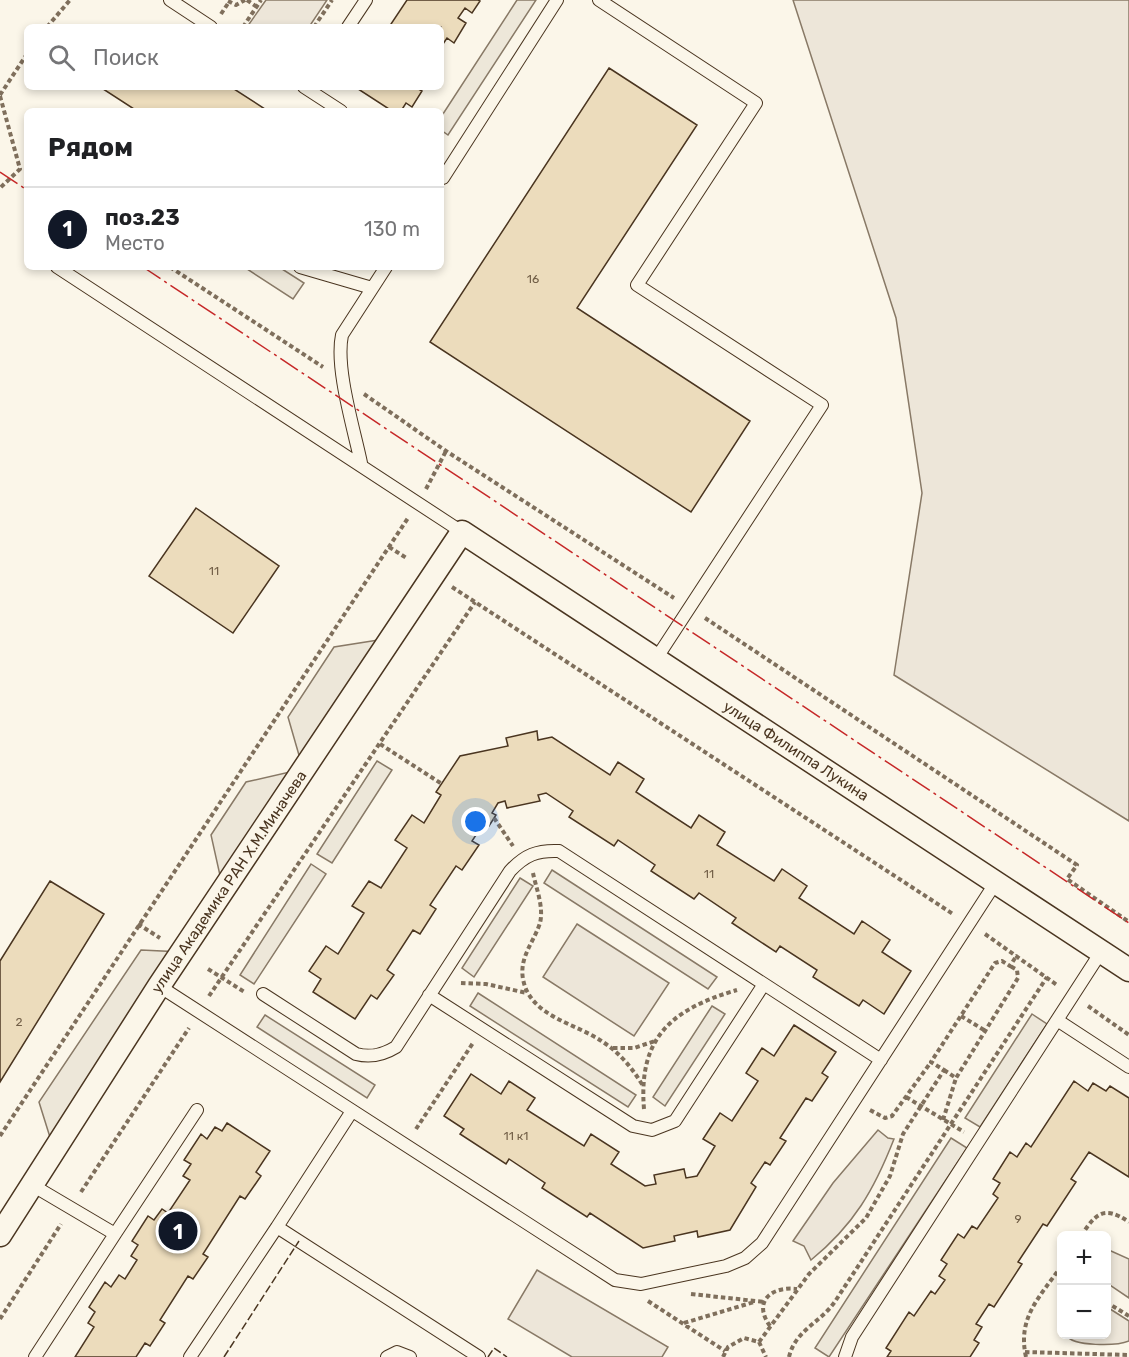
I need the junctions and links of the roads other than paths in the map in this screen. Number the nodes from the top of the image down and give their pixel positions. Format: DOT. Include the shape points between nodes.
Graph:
graph roads {
  1 [pos="170,0"];
  2 [pos="366,0"];
  3 [pos="557,0"];
  4 [pos="598,0"];
  5 [pos="207,24"];
  6 [pos="350,24"];
  7 [pos="310,90"];
  8 [pos="337,108"];
  9 [pos="444,175"];
  10 [pos="62,270"];
  11 [pos="310,270"];
  12 [pos="384,270"];
  13 [pos="372,288"];
  14 [pos="361,463"];
  15 [pos="462,532"];
  16 [pos="656,659"];
  17 [pos="996,882"];
  18 [pos="1101,952"];
  19 [pos="1129,970"];
  20 [pos="763,983"];
  21 [pos="159,986"];
  22 [pos="263,994"];
  23 [pos="429,995"];
  24 [pos="1057,1020"];
  25 [pos="881,1059"];
  26 [pos="1129,1067"];
  27 [pos="197,1110"];
  28 [pos="352,1111"];
  29 [pos="32,1185"];
  30 [pos="277,1227"];
  31 [pos="0,1234"];
  32 [pos="115,1234"];
  33 [pos="476,1356"];
  34 [pos="35,1357"];
  35 [pos="190,1357"];
  36 [pos="387,1357"];
  37 [pos="410,1357"];
  38 [pos="845,1357"];
  1 -- 5 [label="lane"];
  2 -- 6 [label="lane"];
  3 -- 9 [label="lane"];
  4 -- 16 [label="lane" via="756,103 637,285 822,405"];
  7 -- 8 [label="lane"];
  10 -- 14 [label="lane"];
  11 -- 13 [label="lane"];
  12 -- 13 [label="lane"];
  13 -- 14 [label="lane" via="342,335 340,354"];
  14 -- 15 [label="lane"];
  15 -- 16 [label="street, улица Филиппа Лукина"];
  15 -- 21 [label="street, улица Академика РАН Х.М.Миначева"];
  16 -- 17 [label="street, улица Филиппа Лукина"];
  17 -- 18 [label="street, улица Филиппа Лукина"];
  17 -- 25 [label="lane"];
  18 -- 19 [label="street, улица Филиппа Лукина"];
  18 -- 24 [label="lane"];
  20 -- 23 [label="lane" via="559,851 543,850 525,857 510,871"];
  20 -- 23 [label="lane" via="675,1121 647,1131 633,1126"];
  20 -- 25 [label="lane"];
  21 -- 28 [label="lane"];
  21 -- 29 [label="street, улица Академика РАН Х.М.Миначева"];
  22 -- 23 [label="lane" via="356,1054 373,1056 396,1047"];
  24 -- 26 [label="lane"];
  24 -- 38 [label="lane" via="852,1337"];
  25 -- 28 [label="lane" via="754,1251 726,1266 641,1284 615,1280"];
  27 -- 32 [label="lane"];
  28 -- 30 [label="lane"];
  29 -- 31 [label="street, улица Академика РАН Х.М.Миначева"];
  29 -- 32 [label="lane"];
  30 -- 33 [label="lane"];
  30 -- 35 [label="lane"];
  32 -- 34 [label="lane"];
  36 -- 37 [label="lane" via="397,1352"];
}
